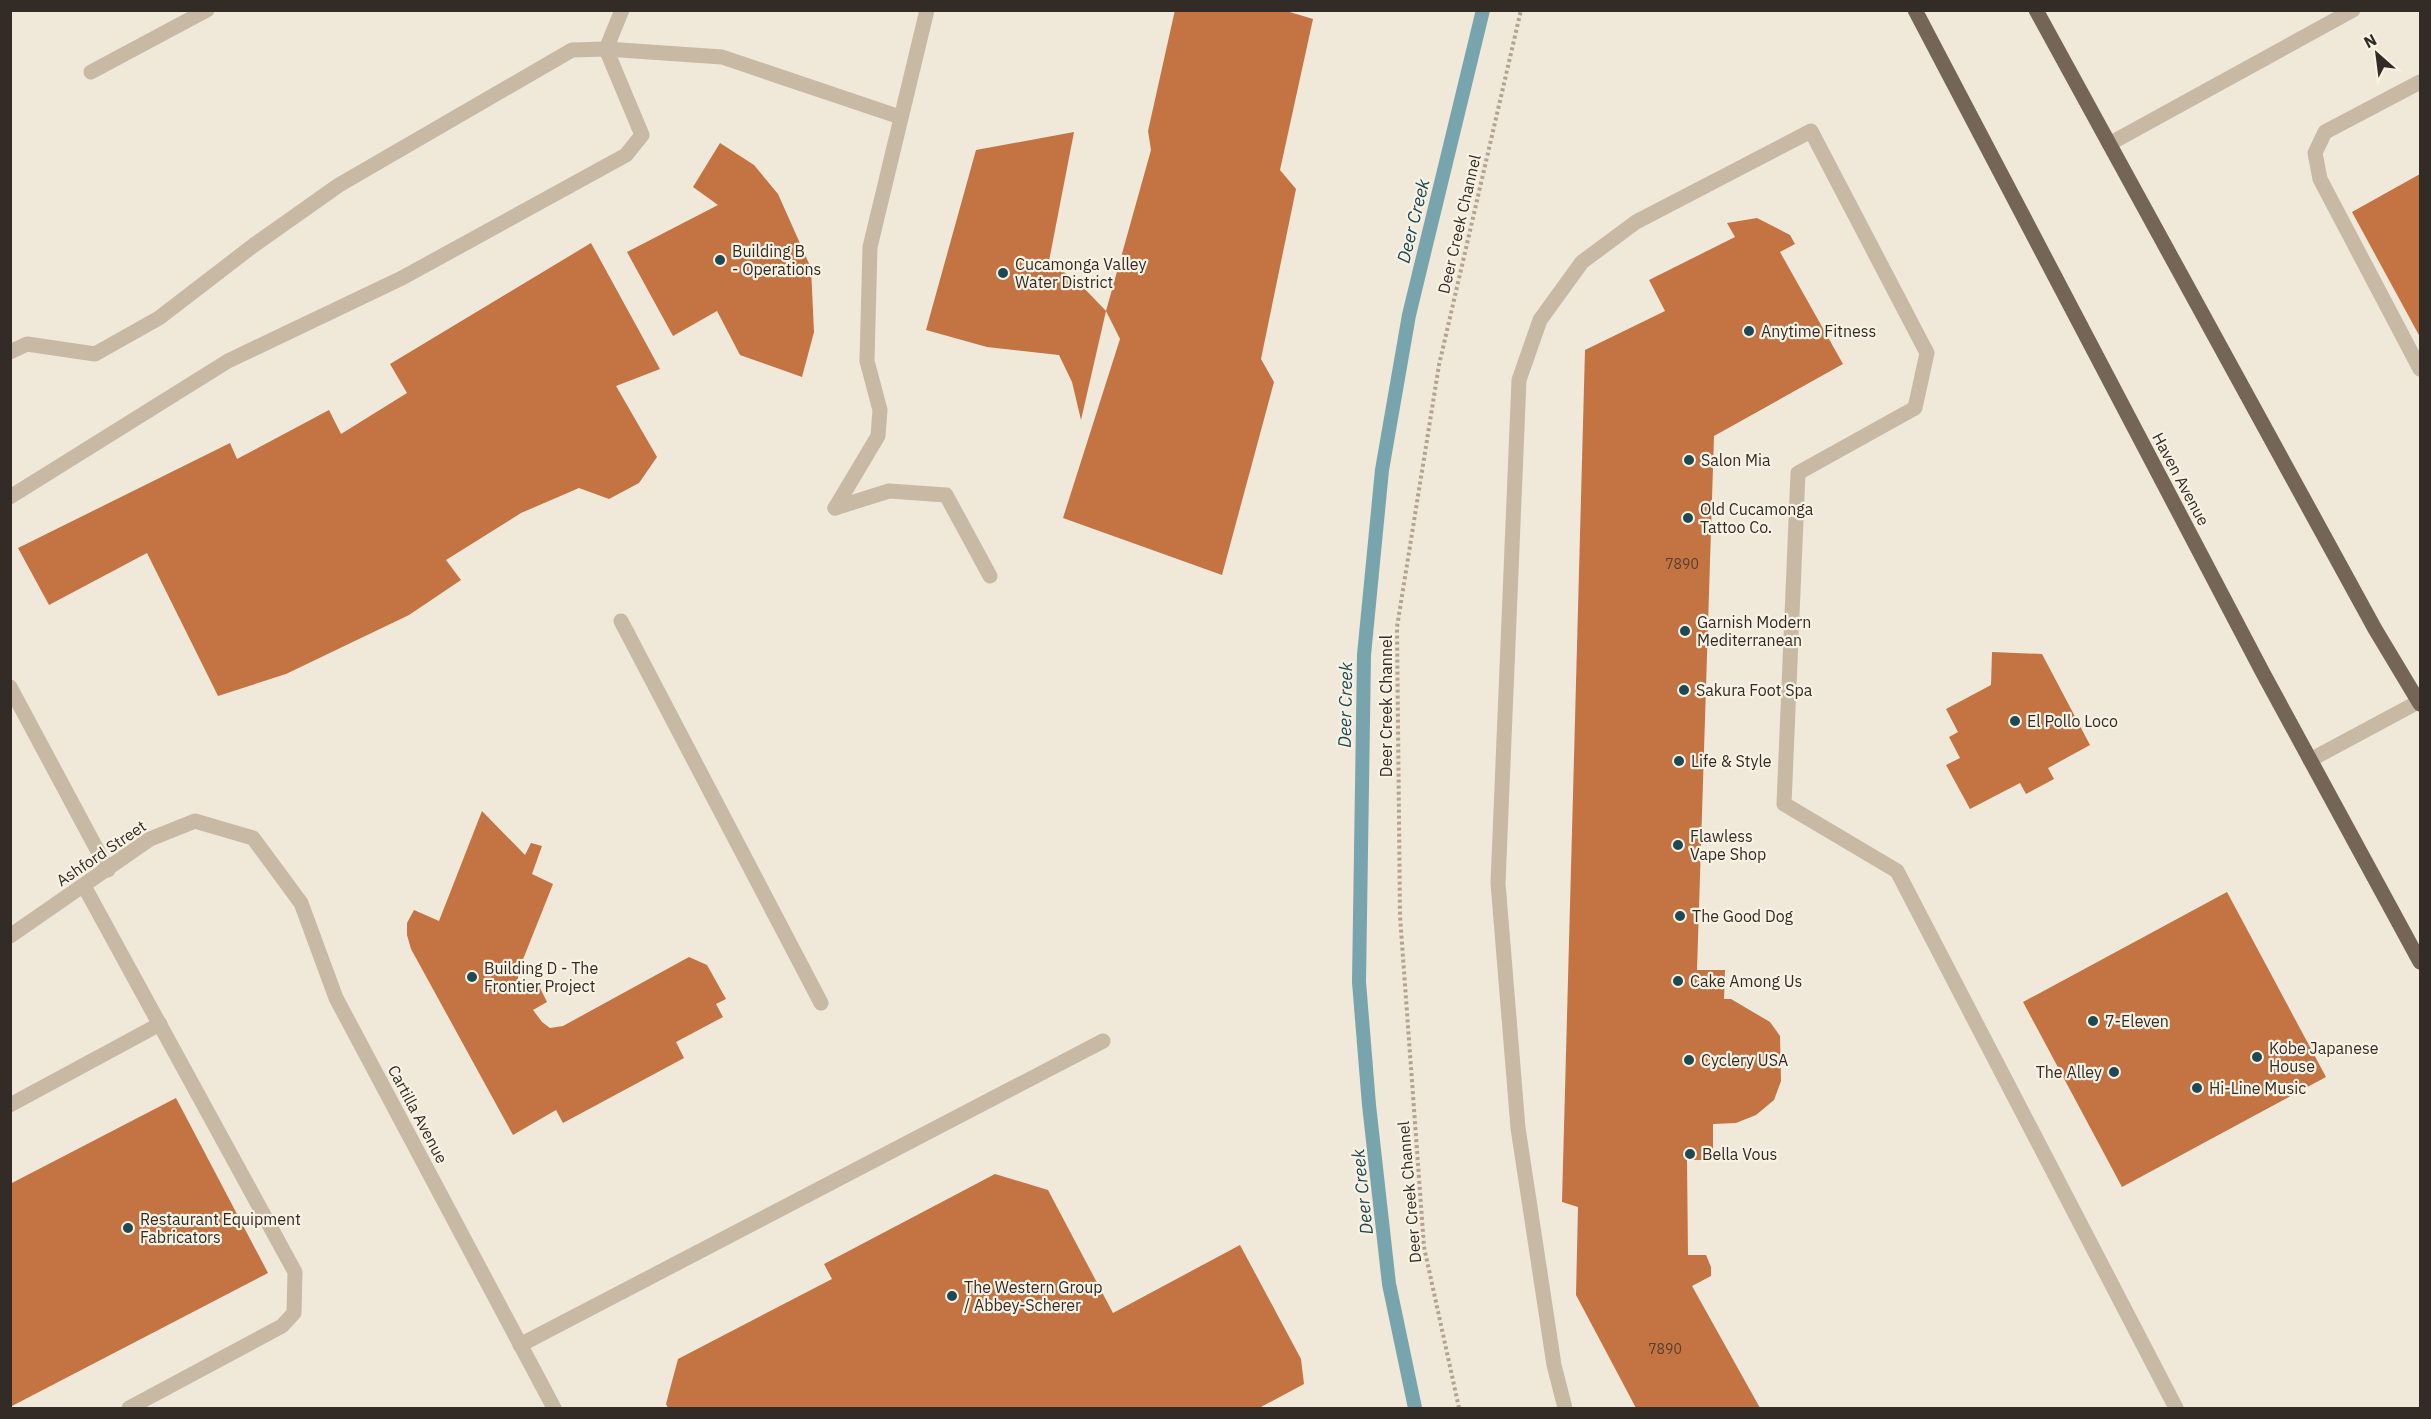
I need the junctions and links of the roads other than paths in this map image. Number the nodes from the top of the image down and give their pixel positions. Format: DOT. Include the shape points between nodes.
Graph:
graph roads {
  1 [pos="207,10"];
  2 [pos="622,10"];
  3 [pos="927,10"];
  4 [pos="1915,10"];
  5 [pos="2036,10"];
  6 [pos="2353,10"];
  7 [pos="606,49"];
  8 [pos="91,72"];
  9 [pos="2421,82"];
  10 [pos="900,117"];
  11 [pos="2109,144"];
  12 [pos="10,352"];
  13 [pos="2421,369"];
  14 [pos="10,497"];
  15 [pos="990,576"];
  16 [pos="621,621"];
  17 [pos="10,687"];
  18 [pos="2420,702"];
  19 [pos="2310,760"];
  20 [pos="253,838"];
  21 [pos="108,870"];
  22 [pos="84,886"];
  23 [pos="10,936"];
  24 [pos="2421,962"];
  25 [pos="821,1002"];
  26 [pos="160,1024"];
  27 [pos="1103,1041"];
  28 [pos="10,1105"];
  29 [pos="520,1345"];
  30 [pos="129,1408"];
  31 [pos="554,1408"];
  32 [pos="1565,1408"];
  33 [pos="2176,1408"];
  1 -- 8 [label="street"];
  2 -- 7 [label="street"];
  3 -- 10 [label="street"];
  4 -- 19 [label="main road, Haven Avenue"];
  5 -- 11 [label="main road"];
  6 -- 11 [label="street"];
  7 -- 10 [label="street" via="722,57"];
  7 -- 12 [label="street" via="572,51 339,185 159,318 95,354 27,344"];
  7 -- 14 [label="street" via="642,135 626,155 402,278 228,361"];
  9 -- 13 [label="street" via="2325,132 2315,153 2320,179"];
  10 -- 15 [label="street" via="870,247 867,361 880,410 878,436 835,508 889,491 946,495"];
  11 -- 18 [label="main road" via="2370,619"];
  16 -- 25 [label="street"];
  17 -- 21 [label="street"];
  18 -- 19 [label="street"];
  19 -- 24 [label="main road, Haven Avenue"];
  20 -- 21 [label="street, Ashford Street" via="195,821 150,839"];
  20 -- 29 [label="street, Cartilla Avenue" via="301,903 336,998"];
  21 -- 22 [label="street, Ashford Street"];
  22 -- 23 [label="street, Ashford Street"];
  22 -- 26 [label="street"];
  26 -- 28 [label="street"];
  26 -- 30 [label="street" via="295,1272 296,1293 294,1313 282,1326"];
  27 -- 29 [label="street"];
  29 -- 31 [label="street, Cartilla Avenue"];
  32 -- 33 [label="street" via="1554,1365 1518,1128 1498,883 1519,380 1540,320 1582,262 1636,222 1811,131 1927,353 1915,408 1798,473 1784,804 1897,871"];
}
